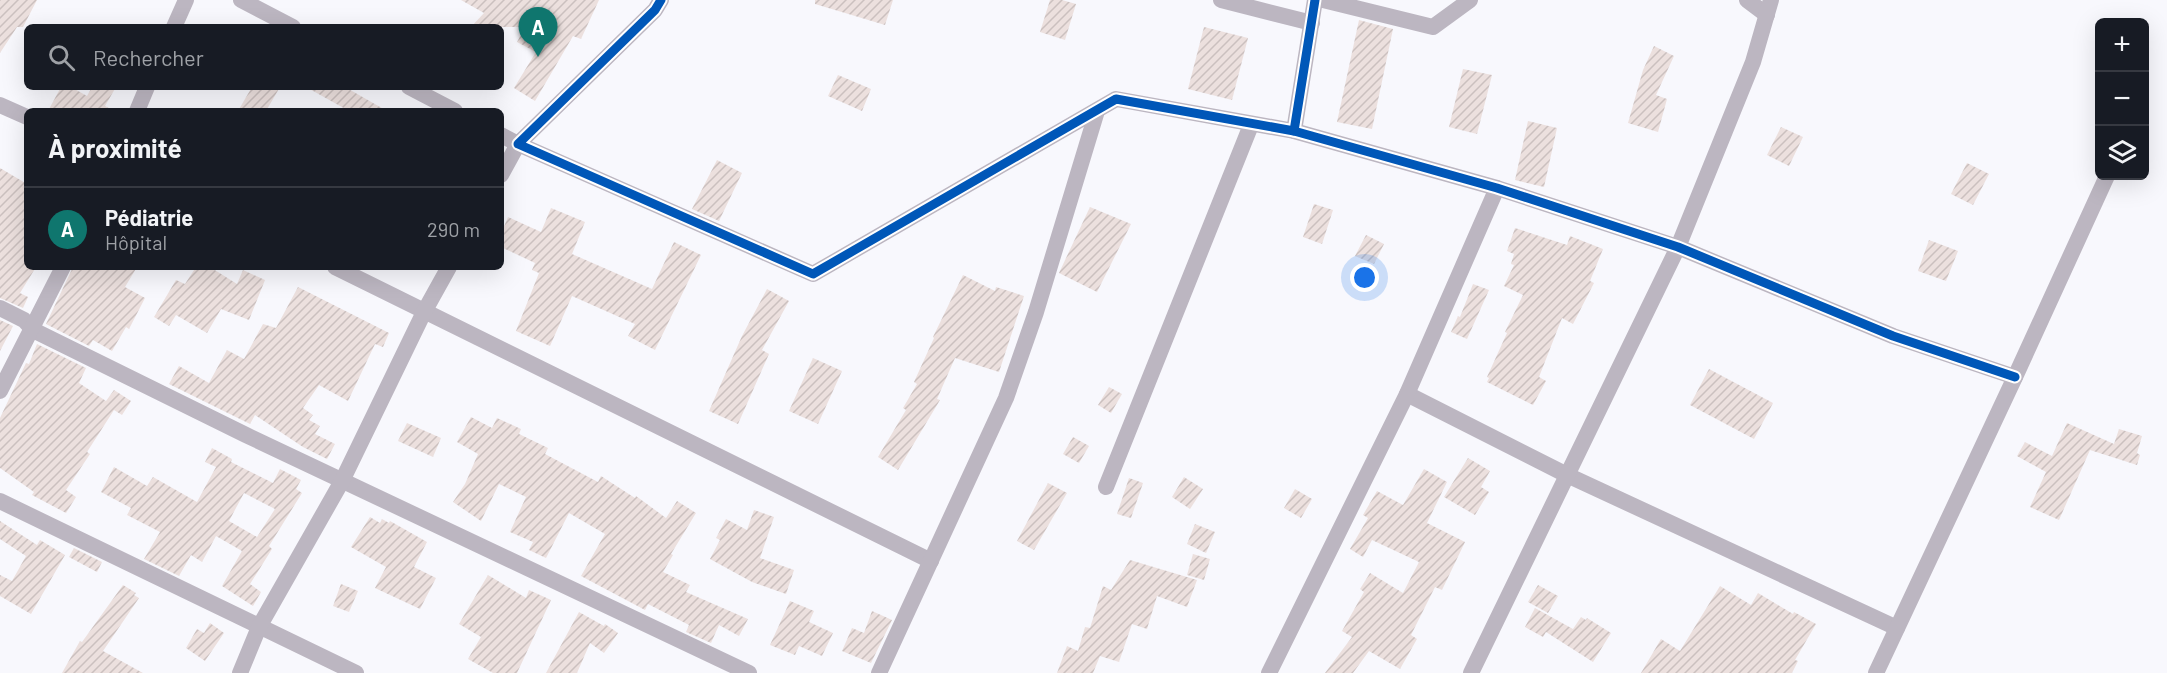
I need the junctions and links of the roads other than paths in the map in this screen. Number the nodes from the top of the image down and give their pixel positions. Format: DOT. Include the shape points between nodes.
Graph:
graph roads {
  1 [pos="186,0"];
  2 [pos="241,0"];
  3 [pos="661,0"];
  4 [pos="1221,0"];
  5 [pos="1315,0"];
  6 [pos="1323,0"];
  7 [pos="1470,0"];
  8 [pos="1747,0"];
  9 [pos="1769,7"];
  10 [pos="1312,23"];
  11 [pos="175,24"];
  12 [pos="287,24"];
  13 [pos="146,90"];
  14 [pos="415,90"];
  15 [pos="0,105"];
  16 [pos="138,108"];
  17 [pos="449,108"];
  18 [pos="1097,111"];
  19 [pos="24,116"];
  20 [pos="1251,125"];
  21 [pos="1294,131"];
  22 [pos="504,137"];
  23 [pos="518,144"];
  24 [pos="504,169"];
  25 [pos="2105,180"];
  26 [pos="1497,188"];
  27 [pos="1678,247"];
  28 [pos="62,270"];
  29 [pos="340,270"];
  30 [pos="447,270"];
  31 [pos="0,308"];
  32 [pos="424,312"];
  33 [pos="33,330"];
  34 [pos="2015,377"];
  35 [pos="0,391"];
  36 [pos="1407,394"];
  37 [pos="1567,475"];
  38 [pos="342,481"];
  39 [pos="1106,487"];
  40 [pos="0,501"];
  41 [pos="931,561"];
  42 [pos="259,627"];
  43 [pos="1898,628"];
  44 [pos="240,673"];
  45 [pos="356,673"];
  46 [pos="749,673"];
  47 [pos="879,673"];
  48 [pos="1269,673"];
  49 [pos="1470,673"];
  50 [pos="1876,673"];
  1 -- 11 [label="street"];
  2 -- 12 [label="street"];
  3 -- 23 [label="street"];
  4 -- 10 [label="street"];
  5 -- 10 [label="street"];
  6 -- 7 [label="street" via="1433,27"];
  8 -- 9 [label="street"];
  9 -- 27 [label="street" via="1753,62"];
  10 -- 21 [label="street"];
  13 -- 16 [label="street"];
  14 -- 17 [label="street"];
  15 -- 19 [label="street"];
  18 -- 20 [label="street" via="1116,99"];
  18 -- 23 [label="street" via="813,274"];
  18 -- 41 [label="street" via="1006,398"];
  20 -- 21 [label="street"];
  20 -- 39 [label="street"];
  21 -- 26 [label="street"];
  22 -- 23 [label="street"];
  23 -- 24 [label="street"];
  25 -- 34 [label="street"];
  26 -- 27 [label="street"];
  26 -- 36 [label="street"];
  27 -- 34 [label="street" via="1893,336"];
  27 -- 37 [label="street"];
  28 -- 33 [label="street"];
  29 -- 32 [label="street"];
  30 -- 32 [label="street"];
  31 -- 33 [label="street" via="24,320"];
  32 -- 38 [label="street"];
  32 -- 41 [label="street"];
  33 -- 35 [label="street"];
  33 -- 38 [label="street"];
  34 -- 43 [label="street"];
  36 -- 37 [label="street"];
  36 -- 48 [label="street"];
  37 -- 43 [label="street"];
  37 -- 49 [label="street"];
  38 -- 42 [label="street"];
  38 -- 46 [label="street"];
  40 -- 42 [label="street"];
  41 -- 47 [label="street"];
  42 -- 44 [label="street"];
  42 -- 45 [label="street"];
  43 -- 50 [label="street"];
}
